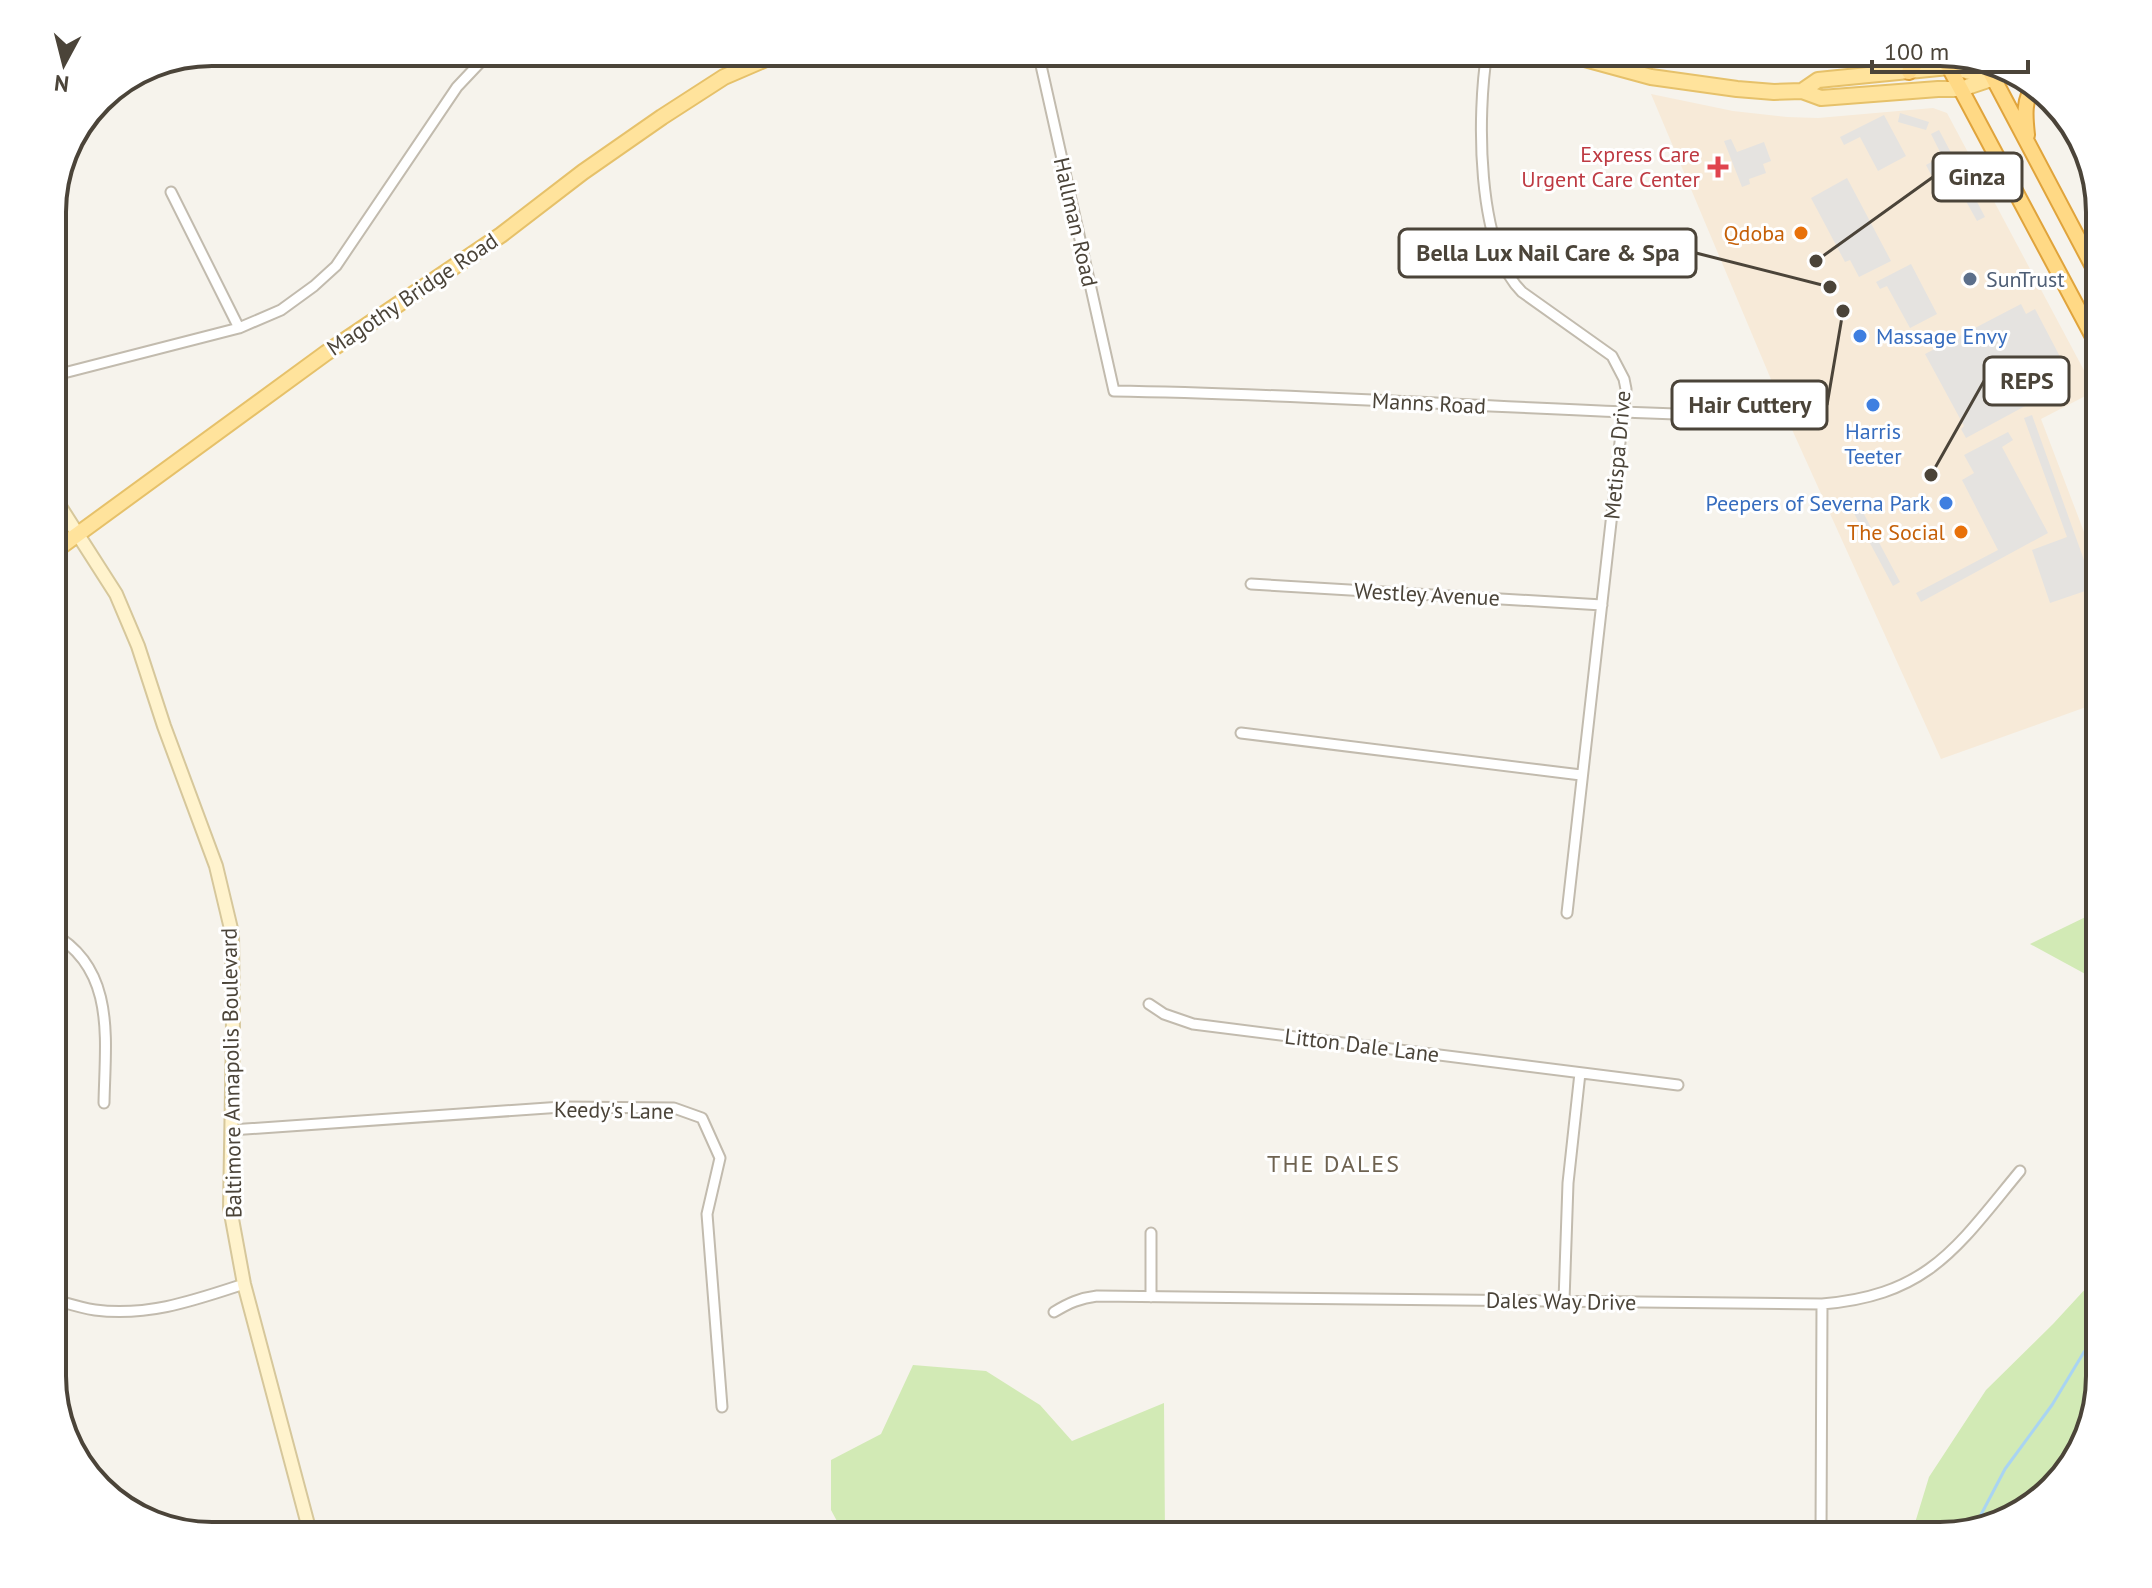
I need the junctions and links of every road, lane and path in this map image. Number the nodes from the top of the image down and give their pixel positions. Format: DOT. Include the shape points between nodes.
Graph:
graph roads {
  1 [pos="477,66"];
  2 [pos="750,66"];
  3 [pos="1041,66"];
  4 [pos="1485,66"];
  5 [pos="1608,66"];
  6 [pos="1914,66"];
  7 [pos="1949,67"];
  8 [pos="1975,71"];
  9 [pos="1909,72"];
  10 [pos="1988,74"];
  11 [pos="1993,76"];
  12 [pos="1961,89"];
  13 [pos="1802,91"];
  14 [pos="2027,95"];
  15 [pos="2028,143"];
  16 [pos="171,192"];
  17 [pos="2086,253"];
  18 [pos="2086,324"];
  19 [pos="239,328"];
  20 [pos="66,372"];
  21 [pos="1114,391"];
  22 [pos="1624,413"];
  23 [pos="1743,416"];
  24 [pos="66,514"];
  25 [pos="79,533"];
  26 [pos="66,543"];
  27 [pos="1251,584"];
  28 [pos="1602,605"];
  29 [pos="1241,733"];
  30 [pos="1581,775"];
  31 [pos="1567,913"];
  32 [pos="66,942"];
  33 [pos="1149,1004"];
  34 [pos="1580,1073"];
  35 [pos="1678,1085"];
  36 [pos="104,1103"];
  37 [pos="231,1130"];
  38 [pos="2020,1171"];
  39 [pos="1151,1233"];
  40 [pos="244,1284"];
  41 [pos="1151,1297"];
  42 [pos="1564,1301"];
  43 [pos="66,1303"];
  44 [pos="1822,1304"];
  45 [pos="1054,1312"];
  46 [pos="722,1407"];
  47 [pos="307,1522"];
  48 [pos="1821,1522"];
  1 -- 19 [label="street" via="457,87 336,266 281,310"];
  2 -- 25 [label="main road, Magothy Bridge Road" via="724,77 583,172"];
  3 -- 21 [label="street, Hallman Road"];
  4 -- 22 [label="street, Metispa Drive" via="1485,193 1502,262 1522,292 1612,356 1624,379"];
  5 -- 13 [label="main road" via="1675,81"];
  6 -- 9 [label="highway"];
  7 -- 8 [label="main road"];
  7 -- 9 [label="main road"];
  7 -- 12 [label="highway"];
  9 -- 13 [label="main road" via="1818,80"];
  10 -- 12 [label="main road"];
  11 -- 15 [label="highway"];
  12 -- 13 [label="main road" via="1821,98"];
  12 -- 18 [label="highway"];
  14 -- 15 [label="highway"];
  15 -- 17 [label="highway"];
  16 -- 19 [label="street"];
  19 -- 20 [label="street"];
  21 -- 22 [label="street, Manns Road"];
  22 -- 23 [label="street, Manns Road"];
  22 -- 28 [label="street, Metispa Drive"];
  24 -- 25 [label="main road, Baltimore Annapolis Boulevard"];
  25 -- 26 [label="main road, Magothy Bridge Road"];
  25 -- 37 [label="main road, Baltimore Annapolis Boulevard" via="116,594 138,646 216,866 232,933"];
  27 -- 28 [label="street, Westley Avenue"];
  28 -- 30 [label="street, Metispa Drive"];
  29 -- 30 [label="street"];
  30 -- 31 [label="street, Metispa Drive"];
  32 -- 36 [label="street" via="85,963 104,1004"];
  33 -- 34 [label="street, Litton Dale Lane" via="1193,1024"];
  34 -- 35 [label="street, Litton Dale Lane"];
  34 -- 42 [label="street" via="1568,1183"];
  37 -- 40 [label="main road, Baltimore Annapolis Boulevard" via="230,1208"];
  37 -- 46 [label="street, Keedy's Lane" via="562,1107 674,1108 702,1118 720,1158 707,1214"];
  38 -- 44 [label="street, Dales Way Drive" via="1963,1239 1925,1273 1892,1290"];
  39 -- 41 [label="street"];
  40 -- 43 [label="street" via="144,1311 93,1310"];
  40 -- 47 [label="main road, Baltimore Annapolis Boulevard"];
  41 -- 42 [label="street, Dales Way Drive"];
  41 -- 45 [label="street, Dales Way Drive" via="1084,1298"];
  42 -- 44 [label="street, Dales Way Drive"];
  44 -- 48 [label="street"];
}
